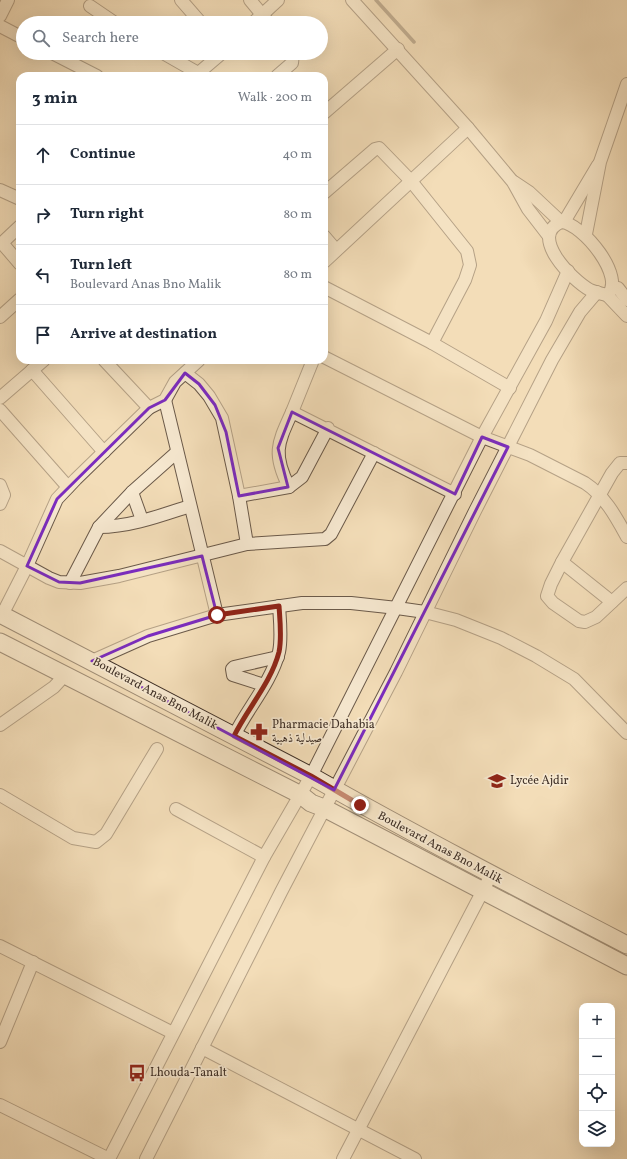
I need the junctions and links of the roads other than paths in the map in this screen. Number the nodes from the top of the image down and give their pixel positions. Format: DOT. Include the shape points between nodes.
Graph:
graph roads {
  1 [pos="8,0"];
  2 [pos="181,0"];
  3 [pos="250,0"];
  4 [pos="278,0"];
  5 [pos="352,0"];
  6 [pos="90,6"];
  7 [pos="0,16"];
  8 [pos="105,16"];
  9 [pos="195,16"];
  10 [pos="263,16"];
  11 [pos="268,16"];
  12 [pos="0,26"];
  13 [pos="16,34"];
  14 [pos="398,49"];
  15 [pos="66,60"];
  16 [pos="173,60"];
  17 [pos="214,60"];
  18 [pos="292,60"];
  19 [pos="89,72"];
  20 [pos="191,72"];
  21 [pos="200,72"];
  22 [pos="282,72"];
  23 [pos="627,84"];
  24 [pos="328,110"];
  25 [pos="468,128"];
  26 [pos="600,162"];
  27 [pos="412,181"];
  28 [pos="513,182"];
  29 [pos="0,190"];
  30 [pos="328,190"];
  31 [pos="16,198"];
  32 [pos="562,222"];
  33 [pos="16,230"];
  34 [pos="586,234"];
  35 [pos="548,235"];
  36 [pos="328,241"];
  37 [pos="1,244"];
  38 [pos="336,250"];
  39 [pos="606,255"];
  40 [pos="328,258"];
  41 [pos="16,260"];
  42 [pos="618,264"];
  43 [pos="568,271"];
  44 [pos="621,288"];
  45 [pos="328,289"];
  46 [pos="602,294"];
  47 [pos="627,300"];
  48 [pos="16,303"];
  49 [pos="627,316"];
  50 [pos="0,317"];
  51 [pos="432,343"];
  52 [pos="328,359"];
  53 [pos="39,364"];
  54 [pos="108,364"];
  55 [pos="195,364"];
  56 [pos="311,364"];
  57 [pos="32,370"];
  58 [pos="185,373"];
  59 [pos="510,388"];
  60 [pos="0,398"];
  61 [pos="165,400"];
  62 [pos="149,408"];
  63 [pos="0,410"];
  64 [pos="292,412"];
  65 [pos="328,428"];
  66 [pos="482,437"];
  67 [pos="508,447"];
  68 [pos="104,452"];
  69 [pos="177,452"];
  70 [pos="374,453"];
  71 [pos="627,463"];
  72 [pos="0,485"];
  73 [pos="68,487"];
  74 [pos="289,487"];
  75 [pos="132,492"];
  76 [pos="455,494"];
  77 [pos="239,496"];
  78 [pos="600,496"];
  79 [pos="0,504"];
  80 [pos="190,506"];
  81 [pos="142,520"];
  82 [pos="99,527"];
  83 [pos="627,537"];
  84 [pos="247,544"];
  85 [pos="0,551"];
  86 [pos="202,556"];
  87 [pos="562,562"];
  88 [pos="27,566"];
  89 [pos="70,583"];
  90 [pos="627,588"];
  91 [pos="612,602"];
  92 [pos="279,606"];
  93 [pos="396,608"];
  94 [pos="425,612"];
  95 [pos="1,614"];
  96 [pos="217,615"];
  97 [pos="0,642"];
  98 [pos="278,657"];
  99 [pos="92,661"];
  100 [pos="65,675"];
  101 [pos="264,685"];
  102 [pos="0,725"];
  103 [pos="627,733"];
  104 [pos="234,736"];
  105 [pos="157,749"];
  106 [pos="311,776"];
  107 [pos="334,790"];
  108 [pos="0,795"];
  109 [pos="301,795"];
  110 [pos="324,808"];
  111 [pos="176,809"];
  112 [pos="264,857"];
  113 [pos="491,875"];
  114 [pos="482,891"];
  115 [pos="627,945"];
  116 [pos="0,946"];
  117 [pos="33,962"];
  118 [pos="627,966"];
  119 [pos="173,1033"];
  120 [pos="0,1042"];
  121 [pos="202,1048"];
  122 [pos="0,1105"];
  123 [pos="358,1130"];
  124 [pos="109,1159"];
  125 [pos="146,1159"];
  126 [pos="343,1159"];
  127 [pos="415,1159"];
  1 -- 7 [label="street"];
  2 -- 9 [label="street"];
  3 -- 10 [label="street"];
  4 -- 11 [label="street"];
  5 -- 14 [label="street"];
  6 -- 8 [label="street"];
  12 -- 13 [label="street"];
  14 -- 24 [label="street"];
  14 -- 25 [label="street"];
  15 -- 19 [label="street"];
  16 -- 20 [label="street"];
  17 -- 21 [label="street"];
  18 -- 22 [label="street"];
  23 -- 26 [label="street"];
  25 -- 27 [label="street"];
  25 -- 28 [label="street"];
  26 -- 32 [label="street"];
  26 -- 34 [label="street"];
  27 -- 30 [label="street" via="379,148"];
  27 -- 38 [label="street"];
  27 -- 51 [label="street" via="467,252 470,260 465,280"];
  28 -- 32 [label="street" via="529,192"];
  28 -- 35 [label="street" via="528,209"];
  29 -- 31 [label="street"];
  32 -- 34 [label="street" via="580,228"];
  32 -- 35 [label="street" via="552,227"];
  33 -- 37 [label="street"];
  34 -- 39 [label="street"];
  35 -- 43 [label="street" via="556,257"];
  36 -- 38 [label="street"];
  37 -- 41 [label="street"];
  38 -- 40 [label="street"];
  39 -- 42 [label="street"];
  39 -- 44 [label="street" via="619,276"];
  43 -- 46 [label="street" via="589,289"];
  43 -- 59 [label="street" via="546,322"];
  44 -- 46 [label="street"];
  44 -- 47 [label="street"];
  45 -- 51 [label="street"];
  46 -- 49 [label="street"];
  46 -- 67 [label="street" via="580,312"];
  48 -- 50 [label="street"];
  51 -- 59 [label="street"];
  52 -- 66 [label="street"];
  53 -- 57 [label="street"];
  54 -- 62 [label="street"];
  55 -- 58 [label="street"];
  56 -- 64 [label="street"];
  57 -- 60 [label="street"];
  57 -- 68 [label="street"];
  58 -- 61 [label="street" via="175,382"];
  58 -- 77 [label="street" via="210,396 222,418"];
  59 -- 66 [label="street"];
  61 -- 62 [label="street"];
  61 -- 69 [label="street"];
  62 -- 68 [label="street"];
  63 -- 73 [label="street"];
  64 -- 65 [label="street"];
  64 -- 74 [label="street" via="278,448"];
  65 -- 70 [label="street"];
  65 -- 74 [label="street" via="305,473 299,481"];
  66 -- 67 [label="street"];
  66 -- 76 [label="street"];
  67 -- 78 [label="street" via="563,471 593,488"];
  67 -- 94 [label="street"];
  68 -- 73 [label="street"];
  69 -- 75 [label="street"];
  69 -- 80 [label="street"];
  70 -- 76 [label="street"];
  70 -- 84 [label="street" via="328,538"];
  71 -- 78 [label="street" via="620,463"];
  72 -- 79 [label="street" via="4,495"];
  73 -- 88 [label="street" via="57,499"];
  74 -- 77 [label="street"];
  75 -- 81 [label="street"];
  75 -- 82 [label="street"];
  76 -- 93 [label="street"];
  77 -- 84 [label="street"];
  78 -- 83 [label="street" via="615,514"];
  78 -- 87 [label="street"];
  80 -- 81 [label="street"];
  80 -- 86 [label="street"];
  81 -- 82 [label="street"];
  82 -- 89 [label="street"];
  84 -- 86 [label="street"];
  85 -- 88 [label="street"];
  86 -- 89 [label="street" via="96,581"];
  86 -- 96 [label="street"];
  87 -- 91 [label="street"];
  87 -- 91 [label="street" via="548,593 553,603 579,621 585,622 596,617"];
  88 -- 89 [label="street" via="59,582"];
  88 -- 95 [label="street"];
  90 -- 91 [label="street"];
  92 -- 93 [label="street" via="336,603"];
  92 -- 96 [label="street"];
  92 -- 98 [label="street"];
  93 -- 94 [label="street"];
  93 -- 106 [label="street"];
  94 -- 103 [label="street" via="482,630 536,656 574,679"];
  94 -- 107 [label="street"];
  95 -- 99 [label="street, Boulevard Anas Bno Malik"];
  96 -- 99 [label="street" via="148,636"];
  97 -- 100 [label="street, Boulevard Anas Bno Malik"];
  98 -- 101 [label="street"];
  98 -- 101 [label="street" via="232,669 233,675"];
  99 -- 104 [label="street, Boulevard Anas Bno Malik"];
  100 -- 102 [label="street" via="54,687"];
  100 -- 109 [label="street, Boulevard Anas Bno Malik"];
  101 -- 104 [label="street"];
  104 -- 106 [label="street, Boulevard Anas Bno Malik"];
  105 -- 108 [label="street" via="106,834 96,842 73,838"];
  106 -- 107 [label="street, Boulevard Anas Bno Malik"];
  106 -- 109 [label="street"];
  107 -- 110 [label="street"];
  107 -- 113 [label="street, Boulevard Anas Bno Malik"];
  109 -- 110 [label="street, Boulevard Anas Bno Malik" via="310,803"];
  109 -- 112 [label="street"];
  110 -- 114 [label="street, Boulevard Anas Bno Malik"];
  110 -- 121 [label="street"];
  111 -- 112 [label="street"];
  112 -- 119 [label="street"];
  113 -- 114 [label="street"];
  113 -- 115 [label="street, Boulevard Anas Bno Malik"];
  114 -- 118 [label="street, Boulevard Anas Bno Malik"];
  114 -- 123 [label="street"];
  116 -- 117 [label="street"];
  117 -- 119 [label="street"];
  117 -- 120 [label="street"];
  119 -- 124 [label="street"];
  121 -- 123 [label="street"];
  121 -- 125 [label="street"];
  122 -- 124 [label="street"];
  123 -- 126 [label="street"];
  123 -- 127 [label="street"];
}
